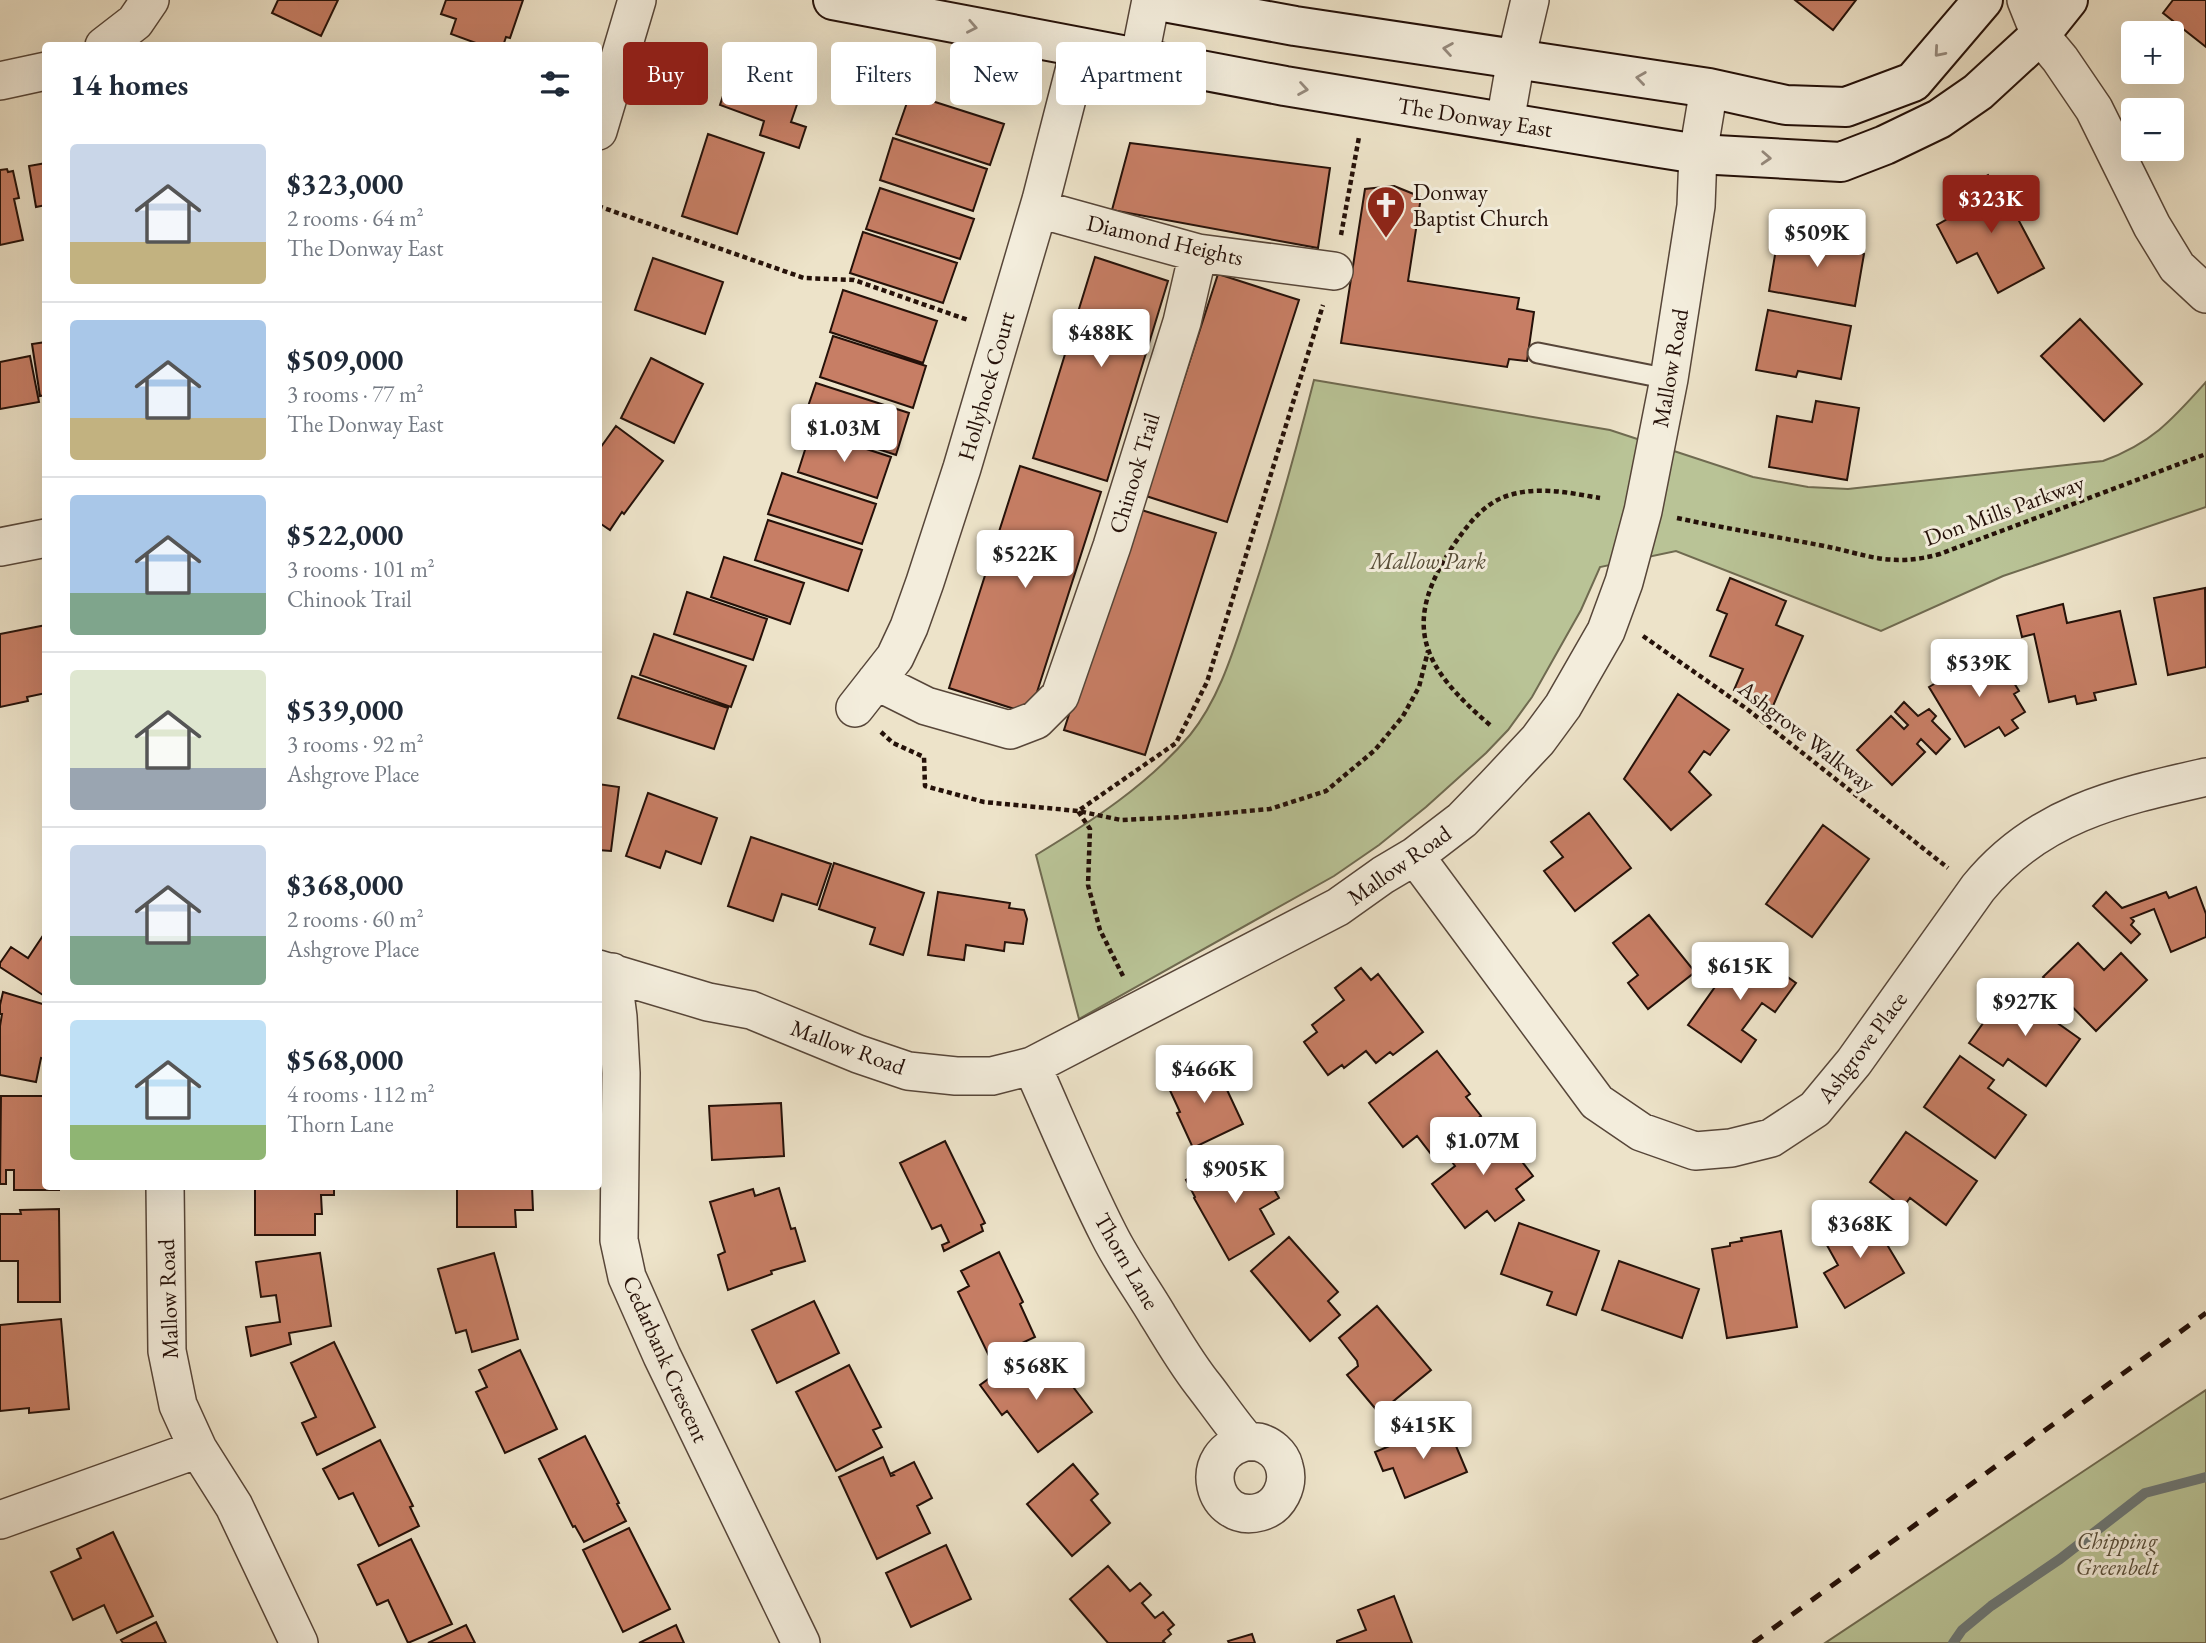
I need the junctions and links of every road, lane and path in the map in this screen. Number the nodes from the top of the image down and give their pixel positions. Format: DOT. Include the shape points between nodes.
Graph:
graph roads {
  1 [pos="150,0"];
  2 [pos="637,0"];
  3 [pos="833,0"];
  4 [pos="1152,0"];
  5 [pos="1530,0"];
  6 [pos="1983,0"];
  7 [pos="2026,0"];
  8 [pos="2068,0"];
  9 [pos="2040,35"];
  10 [pos="109,42"];
  11 [pos="1143,42"];
  12 [pos="1056,43"];
  13 [pos="1516,59"];
  14 [pos="42,72"];
  15 [pos="1206,72"];
  16 [pos="0,81"];
  17 [pos="1709,88"];
  18 [pos="1065,105"];
  19 [pos="602,118"];
  20 [pos="1506,122"];
  21 [pos="1360,132"];
  22 [pos="1698,154"];
  23 [pos="602,207"];
  24 [pos="1039,209"];
  25 [pos="1198,253"];
  26 [pos="1334,271"];
  27 [pos="2206,294"];
  28 [pos="1002,332"];
  29 [pos="1538,353"];
  30 [pos="1670,379"];
  31 [pos="2206,454"];
  32 [pos="1600,498"];
  33 [pos="1643,511"];
  34 [pos="42,539"];
  35 [pos="0,547"];
  36 [pos="1635,631"];
  37 [pos="1428,651"];
  38 [pos="865,694"];
  39 [pos="1490,725"];
  40 [pos="2206,777"];
  41 [pos="1078,811"];
  42 [pos="1415,856"];
  43 [pos="1954,873"];
  44 [pos="605,970"];
  45 [pos="1122,975"];
  46 [pos="1032,1066"];
  47 [pos="165,1190"];
  48 [pos="1249,1441"];
  49 [pos="198,1449"];
  50 [pos="0,1520"];
  51 [pos="299,1643"];
  52 [pos="801,1643"];
  1 -- 10 [label="street" via="135,22"];
  2 -- 19 [label="street"];
  3 -- 12 [label="street, The Donway East, one-way"];
  4 -- 11 [label="street"];
  13 -- 4 [label="street, one-way"];
  5 -- 13 [label="street"];
  6 -- 17 [label="street, one-way" via="1913,82 1846,107 1786,105"];
  7 -- 9 [label="street"];
  8 -- 9 [label="street, The Donway East"];
  22 -- 9 [label="street, The Donway East, one-way" via="1841,162 1939,119 1978,92"];
  9 -- 27 [label="street" via="2094,109 2177,267"];
  17 -- 13 [label="street, one-way"];
  13 -- 20 [label="street"];
  14 -- 16 [label="street"];
  15 -- 20 [label="street, The Donway East, one-way"];
  17 -- 22 [label="street, Mallow Road"];
  18 -- 24 [label="street, Hollyhock Court"];
  20 -- 22 [label="street, The Donway East"];
  21 -- 26 [label="path"];
  22 -- 30 [label="street, Mallow Road" via="1696,206"];
  23 -- 28 [label="path" via="803,278 854,280"];
  24 -- 25 [label="street, Diamond Heights"];
  24 -- 28 [label="street, Hollyhock Court"];
  25 -- 26 [label="street, Diamond Heights"];
  25 -- 38 [label="street, Chinook Trail" via="1182,322 1060,696 1036,720 1010,730"];
  26 -- 41 [label="path" via="1207,682 1176,743"];
  28 -- 38 [label="street, Hollyhock Court" via="909,627 895,657"];
  29 -- 30 [label="lane"];
  30 -- 33 [label="street, Mallow Road"];
  31 -- 33 [label="path, Don Mills Parkway" via="1940,554 1911,560 1868,558"];
  32 -- 37 [label="path" via="1548,490 1522,492 1499,499 1476,516 1431,587 1425,618"];
  33 -- 42 [label="street, Mallow Road" via="1606,631 1563,706 1538,740 1462,820"];
  34 -- 35 [label="street"];
  36 -- 43 [label="path, Ashgrove Walkway" via="1747,709"];
  37 -- 39 [label="path" via="1449,687"];
  37 -- 41 [label="path" via="1419,687 1404,716 1375,750 1326,791 1270,809 1182,817 1121,820"];
  38 -- 41 [label="path" via="893,743 925,757 925,786 984,802"];
  40 -- 42 [label="street, Ashgrove Place" via="2085,809 2033,836 1995,867 1978,888 1815,1109 1771,1138 1731,1148 1695,1151 1641,1132 1597,1102"];
  41 -- 45 [label="path" via="1090,828 1088,886 1100,930"];
  42 -- 46 [label="street, Mallow Road" via="1338,906"];
  44 -- 46 [label="street, Mallow Road" via="708,1002 751,1010 908,1071 992,1076"];
  44 -- 52 [label="street, Cedarbank Crescent" via="618,1017 618,1240 627,1277"];
  46 -- 48 [label="street, Thorn Lane" via="1110,1237 1194,1374"];
  47 -- 49 [label="street, Mallow Road" via="167,1351 178,1405"];
  49 -- 50 [label="street"];
  49 -- 51 [label="street" via="234,1506"];
}
